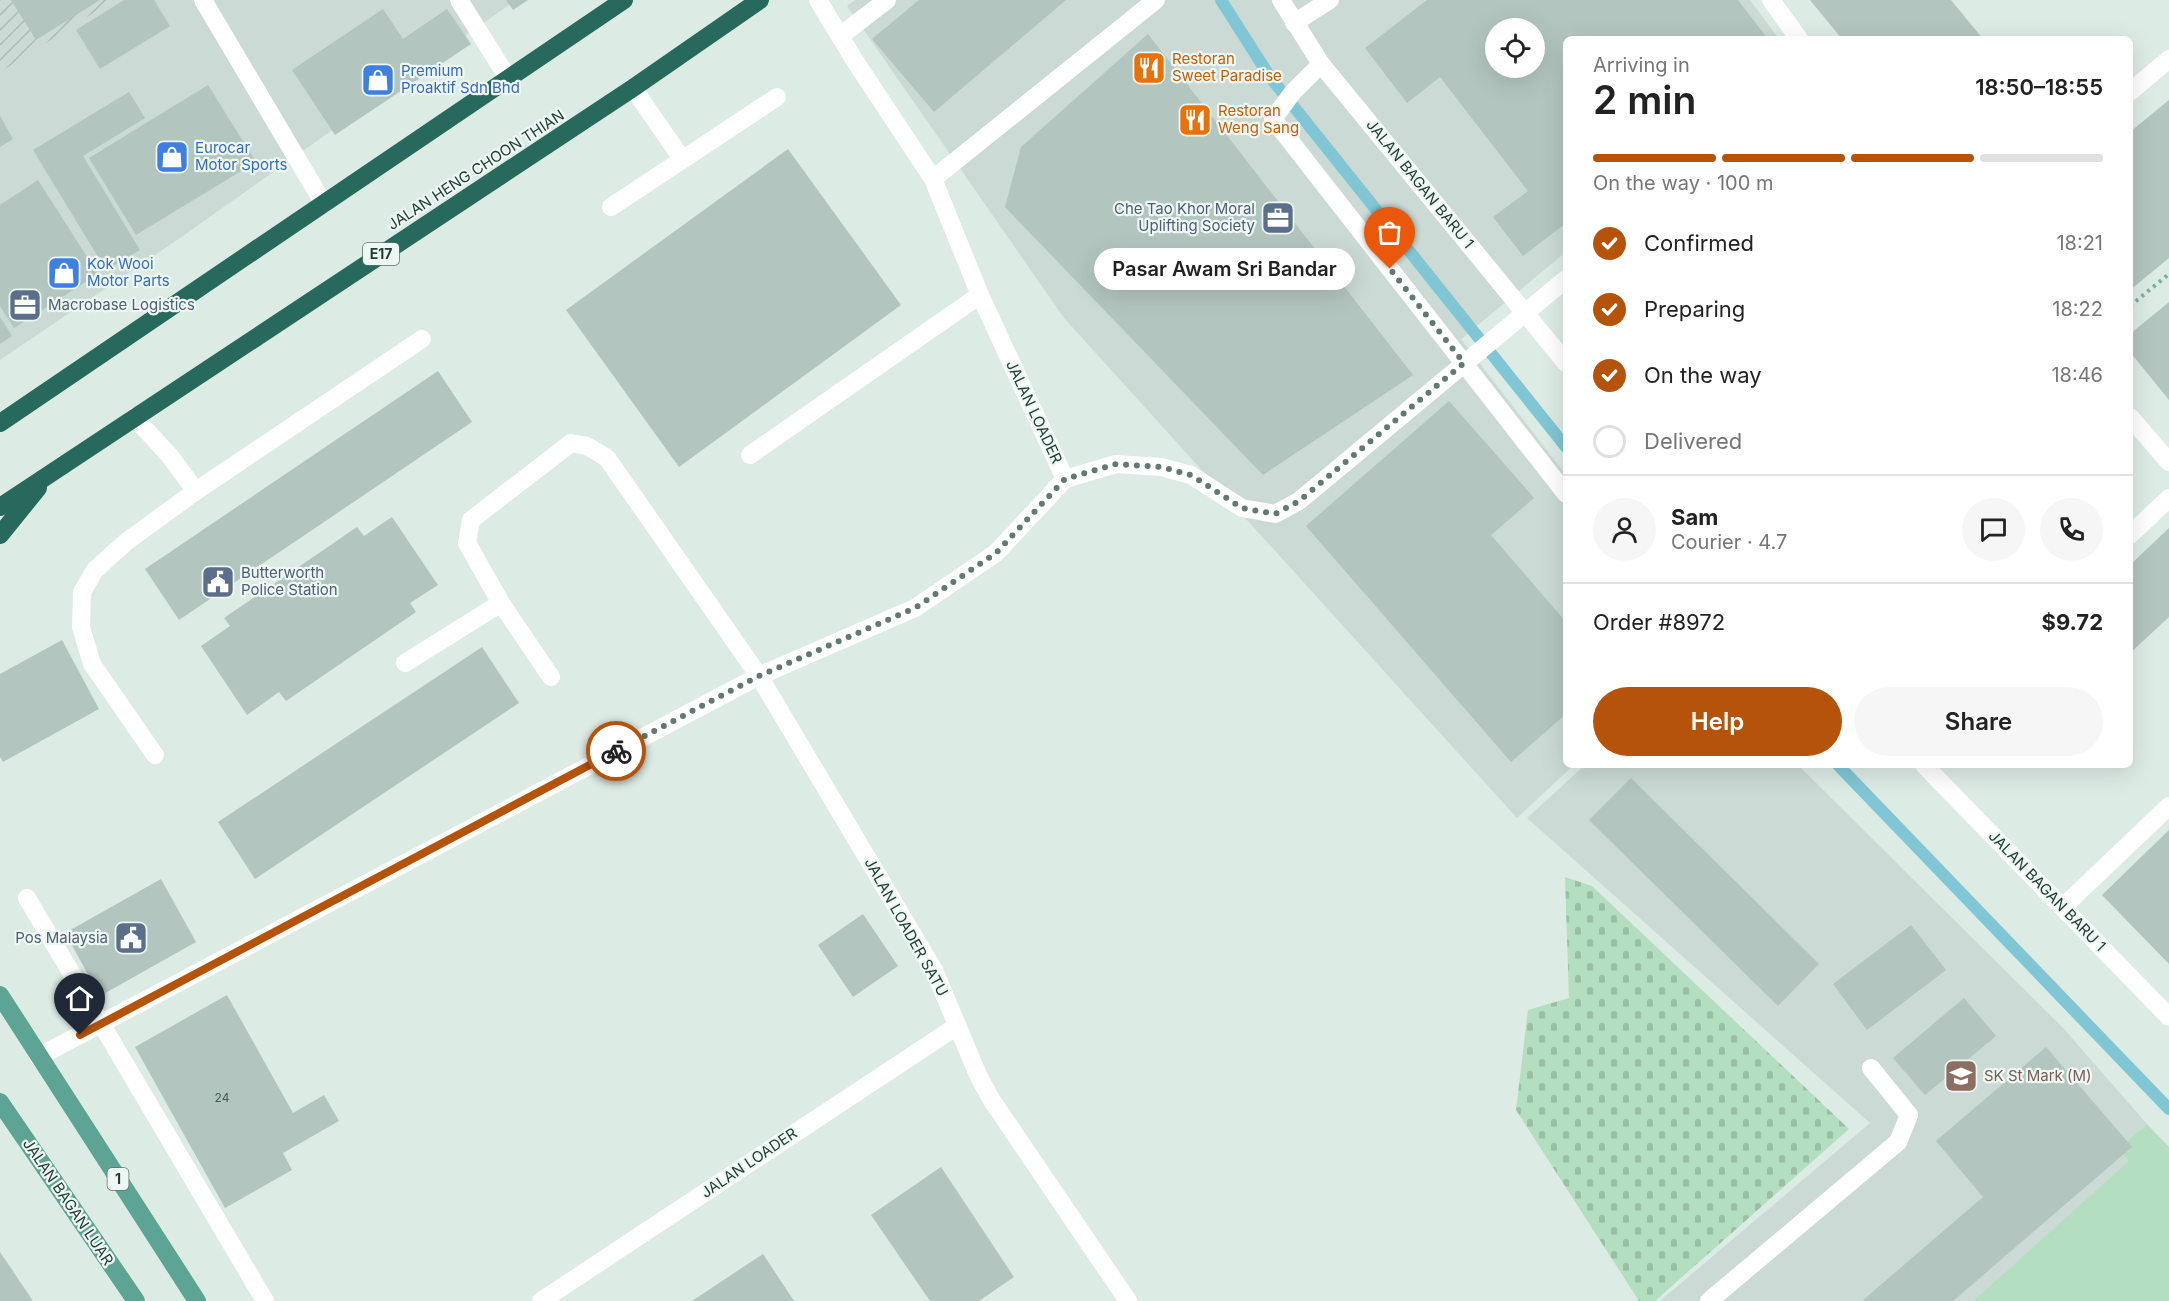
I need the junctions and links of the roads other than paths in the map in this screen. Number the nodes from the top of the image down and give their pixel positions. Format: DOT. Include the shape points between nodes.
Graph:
graph roads {
  1 [pos="203,0"];
  2 [pos="459,0"];
  3 [pos="624,0"];
  4 [pos="760,0"];
  5 [pos="818,0"];
  6 [pos="886,0"];
  7 [pos="1156,0"];
  8 [pos="1281,0"];
  9 [pos="1330,0"];
  10 [pos="1771,0"];
  11 [pos="1294,23"];
  12 [pos="840,36"];
  13 [pos="1797,36"];
  14 [pos="2169,59"];
  15 [pos="1321,64"];
  16 [pos="508,78"];
  17 [pos="633,88"];
  18 [pos="2133,89"];
  19 [pos="777,97"];
  20 [pos="682,159"];
  21 [pos="933,179"];
  22 [pos="324,204"];
  23 [pos="611,207"];
  24 [pos="1563,281"];
  25 [pos="980,296"];
  26 [pos="1526,312"];
  27 [pos="422,339"];
  28 [pos="1563,359"];
  29 [pos="1467,360"];
  30 [pos="134,417"];
  31 [pos="2133,420"];
  32 [pos="0,423"];
  33 [pos="750,455"];
  34 [pos="2169,462"];
  35 [pos="51,473"];
  36 [pos="1065,479"];
  37 [pos="1563,490"];
  38 [pos="196,491"];
  39 [pos="2169,498"];
  40 [pos="0,507"];
  41 [pos="2133,532"];
  42 [pos="0,535"];
  43 [pos="501,603"];
  44 [pos="405,663"];
  45 [pos="759,676"];
  46 [pos="551,677"];
  47 [pos="155,755"];
  48 [pos="1927,768"];
  49 [pos="2169,806"];
  50 [pos="27,898"];
  51 [pos="2063,907"];
  52 [pos="0,995"];
  53 [pos="2169,1017"];
  54 [pos="101,1024"];
  55 [pos="957,1026"];
  56 [pos="38,1057"];
  57 [pos="1871,1068"];
  58 [pos="0,1102"];
  59 [pos="136,1301"];
  60 [pos="197,1301"];
  61 [pos="266,1301"];
  62 [pos="541,1301"];
  63 [pos="1128,1301"];
  64 [pos="1709,1301"];
  1 -- 22 [label="street"];
  2 -- 16 [label="street"];
  3 -- 16 [label="highway"];
  4 -- 17 [label="highway, JALAN HENG CHOON THIAN / E17"];
  5 -- 12 [label="street, JALAN LOADER"];
  6 -- 12 [label="street"];
  7 -- 21 [label="street"];
  8 -- 11 [label="street, JALAN BAGAN BARU 1"];
  9 -- 11 [label="street"];
  10 -- 13 [label="street"];
  11 -- 15 [label="street, JALAN BAGAN BARU 1"];
  12 -- 21 [label="street, JALAN LOADER"];
  14 -- 18 [label="street"];
  15 -- 26 [label="street, JALAN BAGAN BARU 1"];
  15 -- 29 [label="street" via="1273,119"];
  16 -- 22 [label="highway"];
  17 -- 20 [label="street"];
  17 -- 30 [label="highway, JALAN HENG CHOON THIAN / E17"];
  19 -- 20 [label="street"];
  20 -- 23 [label="street"];
  21 -- 25 [label="street, JALAN LOADER"];
  22 -- 32 [label="highway"];
  24 -- 26 [label="street"];
  25 -- 33 [label="street"];
  25 -- 36 [label="street, JALAN LOADER"];
  26 -- 28 [label="street, JALAN BAGAN BARU 1"];
  26 -- 29 [label="street"];
  27 -- 38 [label="street"];
  29 -- 36 [label="street" via="1299,501 1275,514 1242,508 1191,475 1161,467 1116,464"];
  29 -- 37 [label="street"];
  30 -- 35 [label="highway, JALAN HENG CHOON THIAN / E17"];
  30 -- 38 [label="street"];
  31 -- 34 [label="street"];
  35 -- 40 [label="highway, JALAN HENG CHOON THIAN / E17"];
  35 -- 42 [label="highway"];
  36 -- 45 [label="street, JALAN LOADER" via="996,553 915,608"];
  38 -- 47 [label="street" via="126,542 95,570 82,592 81,627 92,664"];
  39 -- 41 [label="street"];
  43 -- 44 [label="street"];
  43 -- 45 [label="street, JALAN LOADER SATU" via="467,543 471,520 571,443 587,446 607,459"];
  43 -- 46 [label="street, JALAN LOADER SATU"];
  45 -- 54 [label="street, JALAN LOADER"];
  45 -- 55 [label="street, JALAN LOADER SATU" via="934,970"];
  48 -- 51 [label="street, JALAN BAGAN BARU 1"];
  49 -- 51 [label="street"];
  50 -- 54 [label="street"];
  51 -- 53 [label="street, JALAN BAGAN BARU 1"];
  52 -- 56 [label="main road, 1"];
  54 -- 56 [label="street, JALAN LOADER"];
  54 -- 61 [label="street"];
  55 -- 62 [label="street, JALAN LOADER"];
  55 -- 63 [label="street, JALAN LOADER SATU" via="991,1099"];
  56 -- 60 [label="main road, 1"];
  57 -- 64 [label="street" via="1909,1115 1898,1142"];
  58 -- 59 [label="main road, JALAN BAGAN LUAR"];
}
